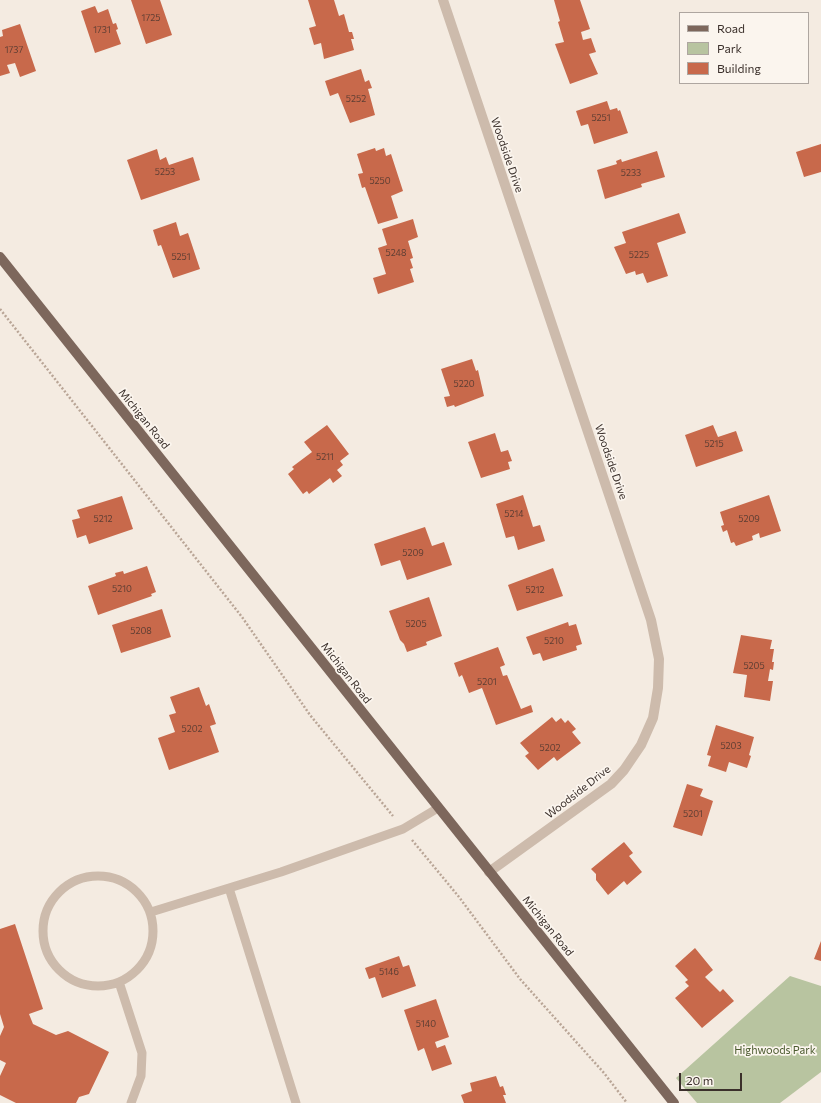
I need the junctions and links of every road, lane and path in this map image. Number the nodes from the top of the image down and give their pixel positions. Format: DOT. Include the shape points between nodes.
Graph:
graph roads {
  1 [pos="443,0"];
  2 [pos="0,257"];
  3 [pos="0,309"];
  4 [pos="438,808"];
  5 [pos="403,829"];
  6 [pos="489,872"];
  7 [pos="229,888"];
  8 [pos="151,912"];
  9 [pos="118,982"];
  10 [pos="131,1103"];
  11 [pos="296,1103"];
  12 [pos="627,1103"];
  13 [pos="674,1103"];
  1 -- 6 [label="street, Woodside Drive" via="651,620 659,659 653,718 641,745 624,770 611,784"];
  2 -- 4 [label="main road, Michigan Road"];
  3 -- 5 [label="path" via="242,617 310,715"];
  4 -- 5 [label="lane"];
  4 -- 6 [label="main road, Michigan Road"];
  5 -- 7 [label="lane"];
  5 -- 12 [label="path" via="459,897 520,979"];
  6 -- 13 [label="main road, Michigan Road"];
  7 -- 8 [label="lane"];
  7 -- 11 [label="lane"];
  8 -- 9 [label="lane" via="154,929 152,946 145,961"];
  8 -- 9 [label="lane" via="142,896 128,883 111,876 92,875 74,881 58,892 48,907 43,925 44,944 52,961 65,975 81,983 100,986"];
  9 -- 10 [label="lane" via="142,1054 141,1076"];
}
